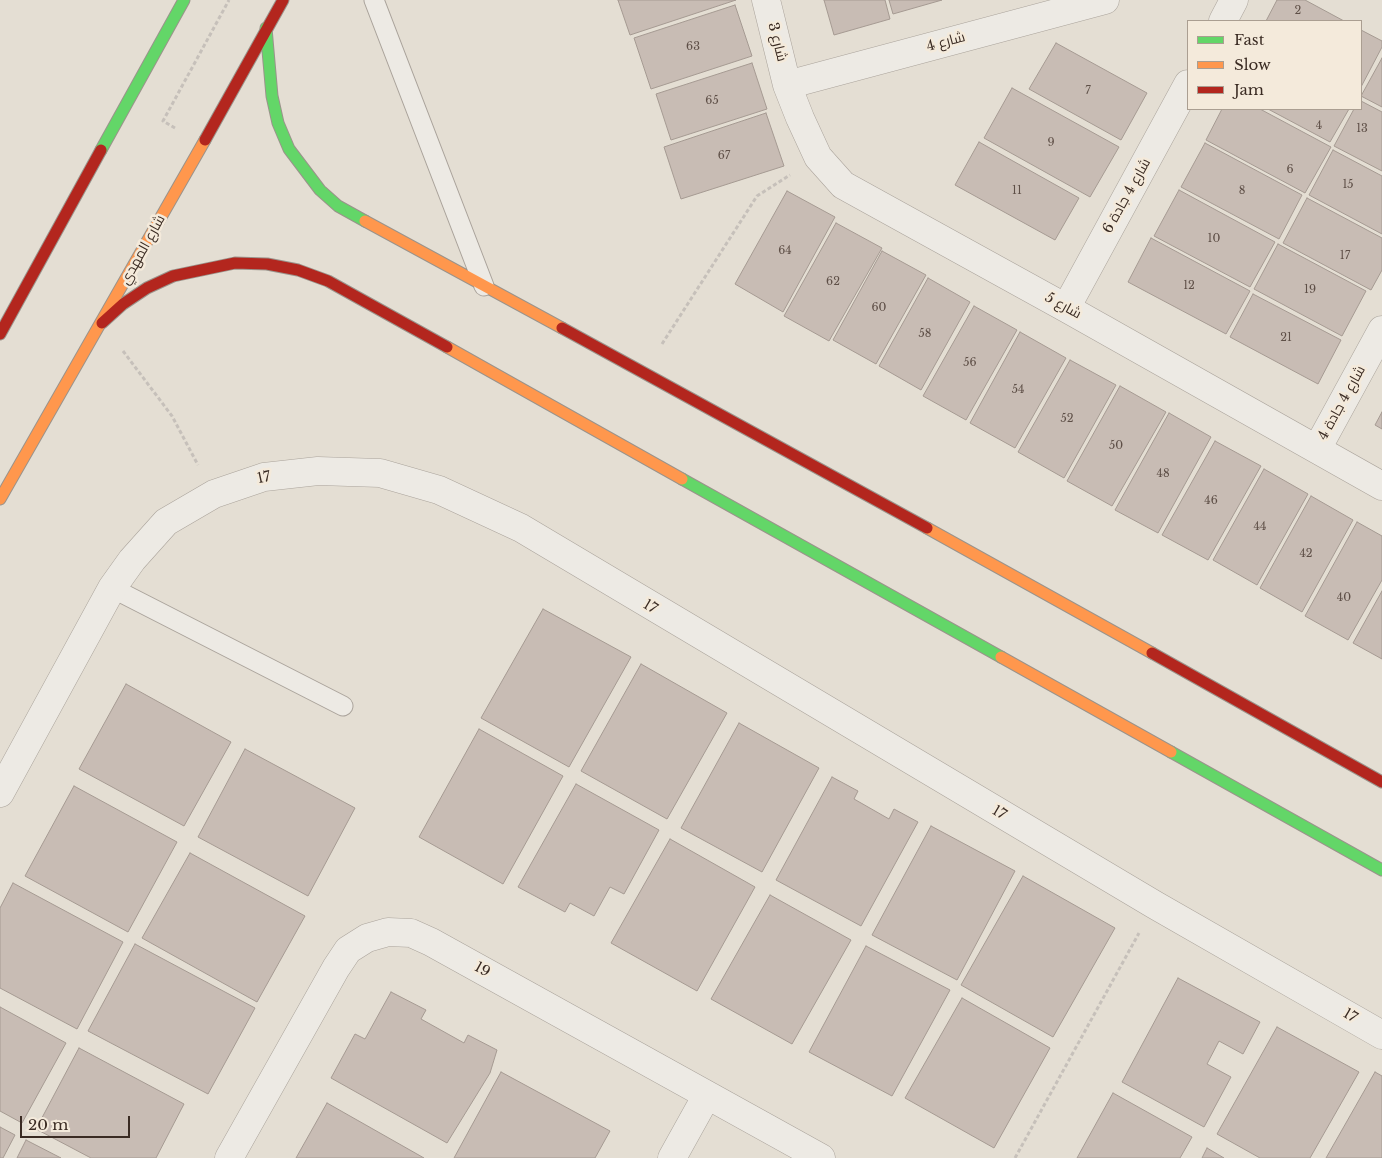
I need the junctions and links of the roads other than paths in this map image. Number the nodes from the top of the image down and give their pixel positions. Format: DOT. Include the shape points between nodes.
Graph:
graph roads {
  1 [pos="283,0"];
  2 [pos="374,0"];
  3 [pos="766,0"];
  4 [pos="1105,0"];
  5 [pos="1234,0"];
  6 [pos="182,1"];
  7 [pos="1224,20"];
  8 [pos="266,28"];
  9 [pos="787,85"];
  10 [pos="1187,86"];
  11 [pos="484,286"];
  12 [pos="1066,308"];
  13 [pos="102,323"];
  14 [pos="1382,330"];
  15 [pos="0,334"];
  16 [pos="1317,449"];
  17 [pos="1382,486"];
  18 [pos="0,499"];
  19 [pos="112,588"];
  20 [pos="343,706"];
  21 [pos="1382,782"];
  22 [pos="0,793"];
  23 [pos="1382,870"];
  24 [pos="1382,1035"];
  25 [pos="707,1095"];
  26 [pos="229,1158"];
  27 [pos="672,1158"];
  28 [pos="821,1158"];
  1 -- 8 [label="street, شارع المهدي"];
  2 -- 11 [label="lane"];
  3 -- 9 [label="street, شارع 3"];
  4 -- 9 [label="street, شارع 4"];
  5 -- 7 [label="street"];
  6 -- 15 [label="street"];
  8 -- 11 [label="street" via="272,96 278,123 289,149 320,190 358,218"];
  8 -- 13 [label="street, شارع المهدي"];
  9 -- 12 [label="street, شارع 5" via="818,157 843,185"];
  10 -- 12 [label="street, شارع 4 جادة 6"];
  11 -- 21 [label="street" via="979,556"];
  12 -- 16 [label="street, شارع 5"];
  13 -- 18 [label="street, شارع المهدي"];
  13 -- 23 [label="street" via="147,288 173,276 203,268 267,264 298,270 328,281"];
  14 -- 16 [label="street, شارع 4 جادة 4"];
  16 -- 17 [label="street, شارع 5"];
  19 -- 20 [label="lane"];
  19 -- 22 [label="street, 17"];
  19 -- 24 [label="street, 17" via="166,522 214,494 264,477 318,471 380,473 439,490 521,528 1155,905"];
  25 -- 26 [label="street, 19" via="431,942 411,934 388,932 367,938 348,950"];
  25 -- 27 [label="street"];
  25 -- 28 [label="street, 19"];
}
